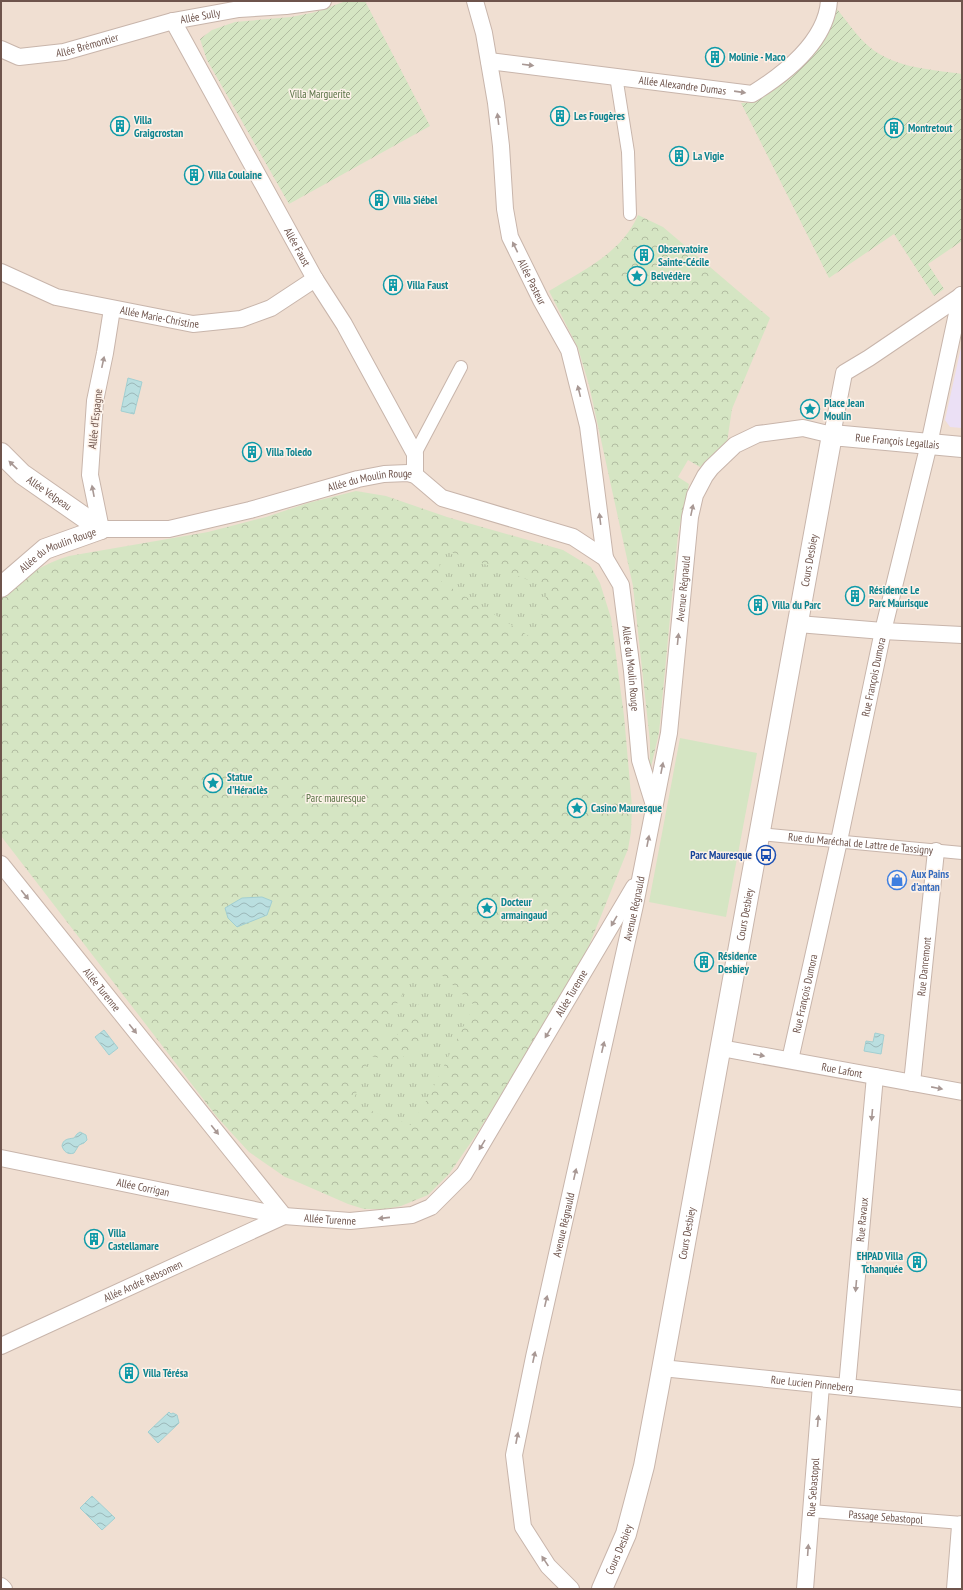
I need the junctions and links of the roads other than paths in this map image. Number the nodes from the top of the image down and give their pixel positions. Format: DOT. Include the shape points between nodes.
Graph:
graph roads {
  1 [pos="323,1"];
  2 [pos="475,1"];
  3 [pos="829,1"];
  4 [pos="173,21"];
  5 [pos="1,49"];
  6 [pos="489,61"];
  7 [pos="616,76"];
  8 [pos="630,214"];
  9 [pos="1,272"];
  10 [pos="315,279"];
  11 [pos="962,295"];
  12 [pos="112,309"];
  13 [pos="461,367"];
  14 [pos="832,435"];
  15 [pos="929,444"];
  16 [pos="962,447"];
  17 [pos="1,453"];
  18 [pos="414,454"];
  19 [pos="415,475"];
  20 [pos="101,529"];
  21 [pos="605,558"];
  22 [pos="1,587"];
  23 [pos="798,624"];
  24 [pos="883,631"];
  25 [pos="962,635"];
  26 [pos="654,806"];
  27 [pos="760,834"];
  28 [pos="839,841"];
  29 [pos="936,850"];
  30 [pos="962,853"];
  31 [pos="1,864"];
  32 [pos="641,875"];
  33 [pos="721,1048"];
  34 [pos="790,1060"];
  35 [pos="875,1076"];
  36 [pos="912,1083"];
  37 [pos="962,1092"];
  38 [pos="1,1158"];
  39 [pos="284,1216"];
  40 [pos="1,1346"];
  41 [pos="662,1368"];
  42 [pos="821,1385"];
  43 [pos="847,1387"];
  44 [pos="962,1398"];
  45 [pos="810,1511"];
  46 [pos="962,1525"];
  47 [pos="1,1586"];
  48 [pos="4,1589"];
  49 [pos="572,1589"];
  50 [pos="602,1589"];
  51 [pos="805,1589"];
  52 [pos="957,1589"];
  1 -- 4 [label="street, Allée Sully" via="239,9"];
  2 -- 6 [label="street, Allée Pasteur"];
  7 -- 3 [label="street, Allée Alexandre Dumas, one-way" via="752,94 800,58 820,29"];
  4 -- 5 [label="street, Allée Brémontier" via="64,52 19,57"];
  4 -- 10 [label="street, Allée Faust"];
  6 -- 7 [label="street, Allée Alexandre Dumas, one-way"];
  21 -- 6 [label="street, Allée Pasteur, one-way" via="588,426 569,350 510,237"];
  7 -- 8 [label="street" via="628,152"];
  9 -- 12 [label="street, Allée Marie-Christine" via="56,297"];
  10 -- 12 [label="street, Allée Marie-Christine" via="271,308 241,319 194,324"];
  10 -- 18 [label="street, Allée Faust" via="344,324"];
  11 -- 14 [label="street, Cours Desbiey" via="844,374"];
  11 -- 15 [label="street, Rue François Dumora"];
  20 -- 12 [label="street, Allée d'Espagne, one-way" via="90,476 94,401"];
  13 -- 18 [label="street"];
  14 -- 15 [label="street, Rue François Legallais"];
  14 -- 23 [label="street, Cours Desbiey"];
  26 -- 14 [label="street, Avenue Régnauld, one-way" via="669,734 690,517 695,495 711,468 735,444 758,434 803,428"];
  15 -- 16 [label="street, Rue François Legallais"];
  15 -- 24 [label="street, Rue François Dumora"];
  20 -- 17 [label="street, Allée Velpeau, one-way" via="22,474"];
  18 -- 19 [label="street, Allée Faust"];
  19 -- 20 [label="street, Allée du Moulin Rouge" via="384,474 358,478 250,510 169,529"];
  19 -- 21 [label="street, Allée du Moulin Rouge" via="442,498 573,537"];
  20 -- 22 [label="street, Allée du Moulin Rouge" via="45,549"];
  21 -- 26 [label="street, Allée du Moulin Rouge" via="621,585 640,760"];
  23 -- 24 [label="street"];
  23 -- 27 [label="street, Cours Desbiey"];
  24 -- 25 [label="street"];
  24 -- 28 [label="street, Rue François Dumora"];
  32 -- 26 [label="street, Avenue Régnauld, one-way"];
  27 -- 28 [label="street, Rue du Maréchal de Lattre de Tassigny"];
  27 -- 33 [label="street, Cours Desbiey"];
  28 -- 29 [label="street, Rue du Maréchal de Lattre de Tassigny"];
  28 -- 34 [label="street, Rue François Dumora"];
  29 -- 30 [label="street, Rue du Maréchal de Lattre de Tassigny"];
  29 -- 36 [label="street, Rue Danremont"];
  31 -- 39 [label="street, Allée Turenne, one-way"];
  32 -- 39 [label="street, Allée Turenne, one-way" via="464,1174 431,1207 412,1215 350,1221"];
  49 -- 32 [label="street, Avenue Régnauld, one-way" via="548,1566 522,1527 514,1455"];
  33 -- 34 [label="street, Rue Lafont, one-way"];
  33 -- 41 [label="street, Cours Desbiey"];
  34 -- 35 [label="street, Rue Lafont"];
  35 -- 36 [label="street, Rue Lafont"];
  35 -- 43 [label="street, Rue Ravaux, one-way"];
  36 -- 37 [label="street, Rue Lafont, one-way"];
  38 -- 39 [label="street, Allée Corrigan"];
  39 -- 40 [label="street, Allée André Rebsomen"];
  41 -- 42 [label="street, Rue Lucien Pinneberg"];
  41 -- 50 [label="street, Cours Desbiey" via="644,1466 626,1534"];
  42 -- 43 [label="street, Rue Lucien Pinneberg"];
  45 -- 42 [label="street, Rue Sebastopol, one-way"];
  43 -- 44 [label="street, Rue Lucien Pinneberg"];
  45 -- 46 [label="street, Passage Sebastopol"];
  51 -- 45 [label="street, Rue Sebastopol, one-way"];
  46 -- 52 [label="street"];
  47 -- 48 [label="street"];
}
